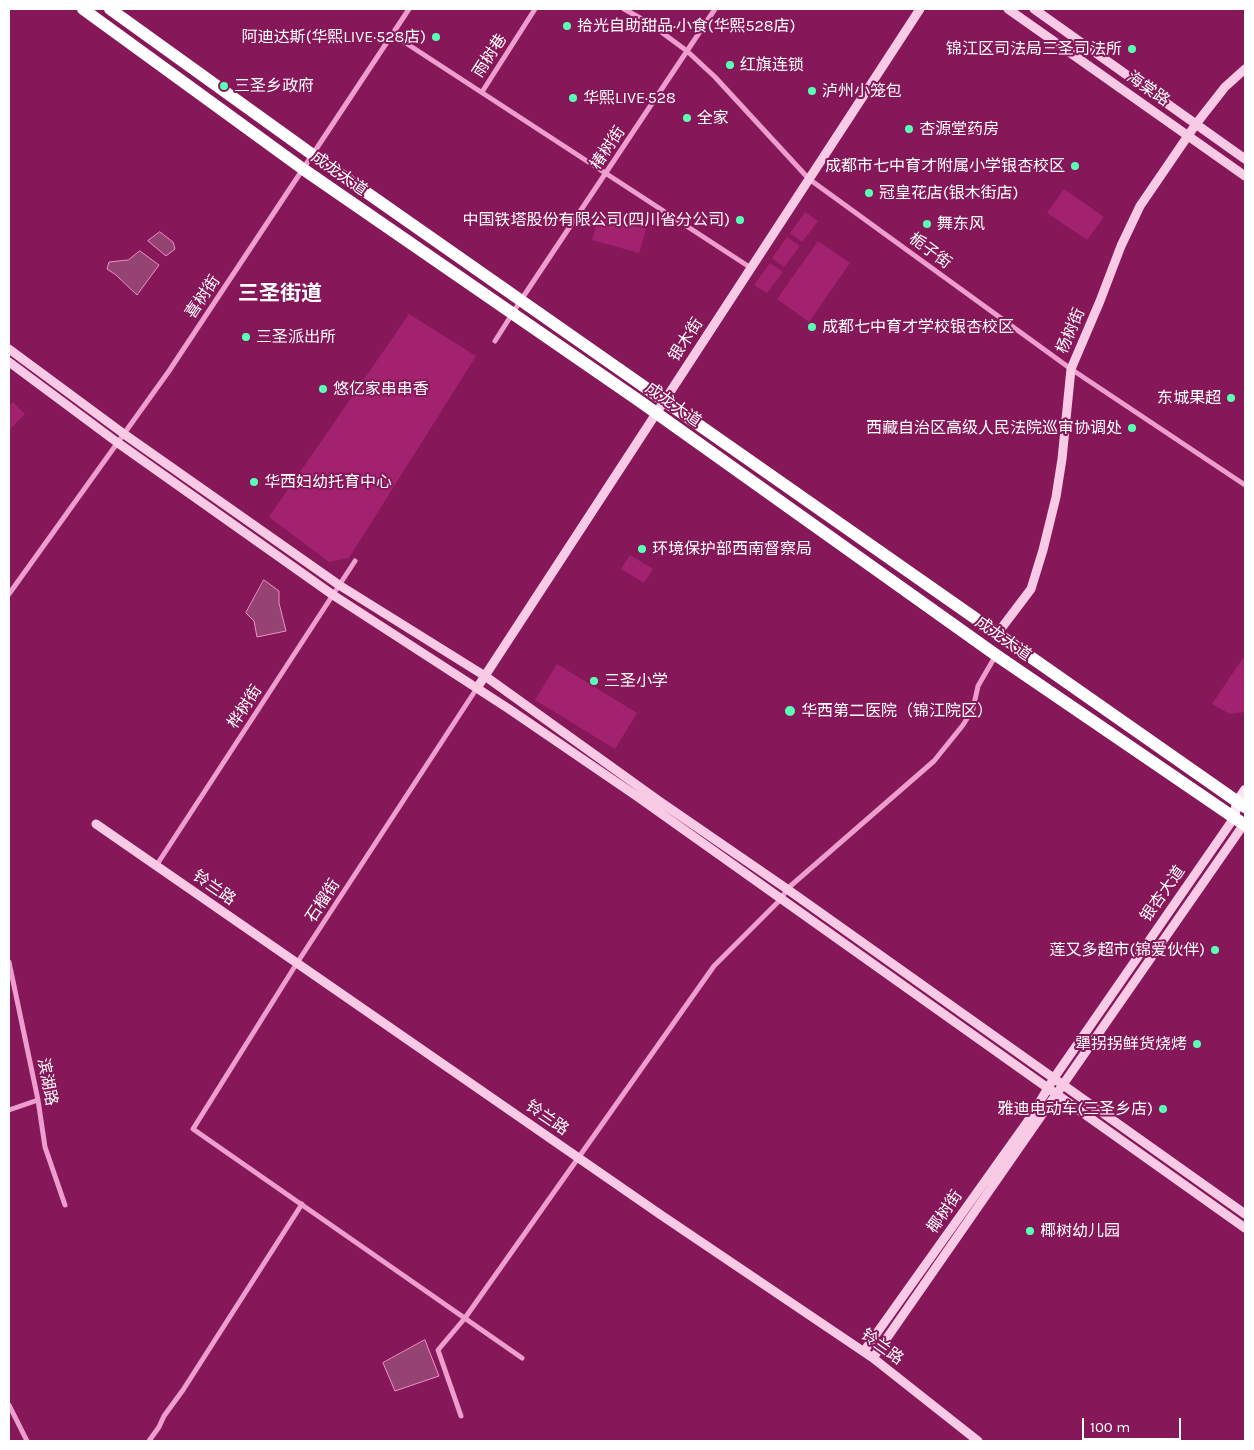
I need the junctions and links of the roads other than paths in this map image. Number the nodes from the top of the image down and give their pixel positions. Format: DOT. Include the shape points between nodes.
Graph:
graph roads {
  1 [pos="83,9"];
  2 [pos="110,9"];
  3 [pos="409,9"];
  4 [pos="535,9"];
  5 [pos="624,9"];
  6 [pos="715,9"];
  7 [pos="920,9"];
  8 [pos="1008,9"];
  9 [pos="1034,9"];
  10 [pos="392,34"];
  11 [pos="687,52"];
  12 [pos="1245,69"];
  13 [pos="482,92"];
  14 [pos="1196,124"];
  15 [pos="1188,135"];
  16 [pos="313,155"];
  17 [pos="1245,159"];
  18 [pos="303,169"];
  19 [pos="606,173"];
  20 [pos="1245,176"];
  21 [pos="809,179"];
  22 [pos="751,268"];
  23 [pos="521,300"];
  24 [pos="513,314"];
  25 [pos="496,341"];
  26 [pos="9,348"];
  27 [pos="9,362"];
  28 [pos="1071,369"];
  29 [pos="665,400"];
  30 [pos="656,413"];
  31 [pos="124,434"];
  32 [pos="118,442"];
  33 [pos="1245,486"];
  34 [pos="355,561"];
  35 [pos="339,585"];
  36 [pos="9,594"];
  37 [pos="333,595"];
  38 [pos="997,634"];
  39 [pos="996,655"];
  40 [pos="485,676"];
  41 [pos="477,688"];
  42 [pos="1245,790"];
  43 [pos="1241,804"];
  44 [pos="1242,822"];
  45 [pos="96,824"];
  46 [pos="156,866"];
  47 [pos="787,890"];
  48 [pos="781,899"];
  49 [pos="9,962"];
  50 [pos="297,963"];
  51 [pos="1054,1078"];
  52 [pos="1063,1085"];
  53 [pos="1048,1088"];
  54 [pos="1056,1094"];
  55 [pos="38,1100"];
  56 [pos="9,1110"];
  57 [pos="578,1157"];
  58 [pos="65,1204"];
  59 [pos="302,1204"];
  60 [pos="1245,1214"];
  61 [pos="1245,1228"];
  62 [pos="465,1318"];
  63 [pos="864,1351"];
  64 [pos="522,1358"];
  65 [pos="873,1358"];
  66 [pos="9,1405"];
  67 [pos="461,1416"];
  68 [pos="27,1441"];
  69 [pos="149,1441"];
  70 [pos="978,1441"];
  1 -- 18 [label="highway, 成龙大道"];
  2 -- 16 [label="highway, 成龙大道"];
  3 -- 10 [label="street, 喜树街"];
  4 -- 13 [label="street, 雨树巷"];
  5 -- 11 [label="street, 栀子街" via="649,23"];
  6 -- 11 [label="street, 椿树街"];
  7 -- 21 [label="street, 银木街"];
  8 -- 15 [label="street, 海棠路"];
  9 -- 14 [label="street, 海棠路"];
  10 -- 13 [label="street"];
  10 -- 16 [label="street, 喜树街"];
  11 -- 19 [label="street, 椿树街"];
  11 -- 21 [label="street, 栀子街" via="715,76"];
  12 -- 14 [label="street, 杨树街" via="1225,87"];
  13 -- 19 [label="street"];
  14 -- 15 [label="street, 杨树街"];
  14 -- 17 [label="street, 海棠路"];
  15 -- 20 [label="street, 海棠路"];
  15 -- 28 [label="street, 杨树街" via="1140,206"];
  16 -- 18 [label="street, 喜树街"];
  16 -- 23 [label="highway, 成龙大道"];
  18 -- 24 [label="highway, 成龙大道"];
  18 -- 31 [label="street, 喜树街"];
  19 -- 22 [label="street"];
  19 -- 23 [label="street, 椿树街"];
  21 -- 22 [label="street, 银木街"];
  21 -- 28 [label="street, 栀子街"];
  22 -- 29 [label="street, 银木街"];
  23 -- 24 [label="street"];
  23 -- 29 [label="highway, 成龙大道"];
  24 -- 25 [label="street"];
  24 -- 30 [label="highway, 成龙大道"];
  26 -- 31 [label="street"];
  27 -- 32 [label="street"];
  28 -- 33 [label="street, 栀子街"];
  28 -- 38 [label="street, 杨树街" via="1062,459 1043,550 1031,589"];
  29 -- 30 [label="street, 银木街"];
  29 -- 38 [label="highway, 成龙大道"];
  30 -- 39 [label="highway, 成龙大道"];
  30 -- 40 [label="street, 银木街"];
  31 -- 32 [label="street, 喜树街"];
  31 -- 35 [label="street"];
  32 -- 36 [label="street, 喜树街"];
  32 -- 37 [label="street"];
  34 -- 35 [label="street, 桦树街"];
  35 -- 37 [label="street, 桦树街"];
  35 -- 40 [label="street"];
  37 -- 41 [label="street"];
  37 -- 46 [label="street, 桦树街"];
  38 -- 43 [label="highway, 成龙大道"];
  39 -- 44 [label="highway, 成龙大道"];
  39 -- 47 [label="street" via="978,686 973,709 934,761"];
  40 -- 41 [label="street, 银木街"];
  40 -- 47 [label="street"];
  41 -- 48 [label="street"];
  41 -- 50 [label="street, 石榴街"];
  42 -- 43 [label="main road, 银杏大道"];
  43 -- 44 [label="main road, 银杏大道"];
  44 -- 51 [label="street, 银杏大道"];
  44 -- 52 [label="street, 银杏大道"];
  45 -- 46 [label="street, 铃兰路"];
  46 -- 50 [label="street, 铃兰路"];
  47 -- 48 [label="street"];
  47 -- 51 [label="street"];
  48 -- 53 [label="street"];
  48 -- 57 [label="street" via="714,966"];
  49 -- 55 [label="street, 滨湖路"];
  50 -- 57 [label="street, 铃兰路"];
  50 -- 59 [label="street, 石榴街" via="193,1129"];
  51 -- 52 [label="street"];
  51 -- 53 [label="street, 银杏大道"];
  52 -- 54 [label="street, 银杏大道"];
  52 -- 60 [label="street"];
  53 -- 54 [label="street"];
  53 -- 63 [label="street, 椰树街"];
  54 -- 61 [label="street"];
  54 -- 65 [label="street, 椰树街"];
  55 -- 56 [label="street"];
  55 -- 58 [label="street, 滨湖路" via="45,1147"];
  57 -- 62 [label="street"];
  57 -- 63 [label="street, 铃兰路"];
  59 -- 62 [label="street"];
  59 -- 69 [label="street"];
  62 -- 64 [label="street"];
  62 -- 67 [label="street" via="438,1350"];
  63 -- 65 [label="street, 铃兰路"];
  65 -- 70 [label="street, 铃兰路"];
  66 -- 68 [label="street"];
}
